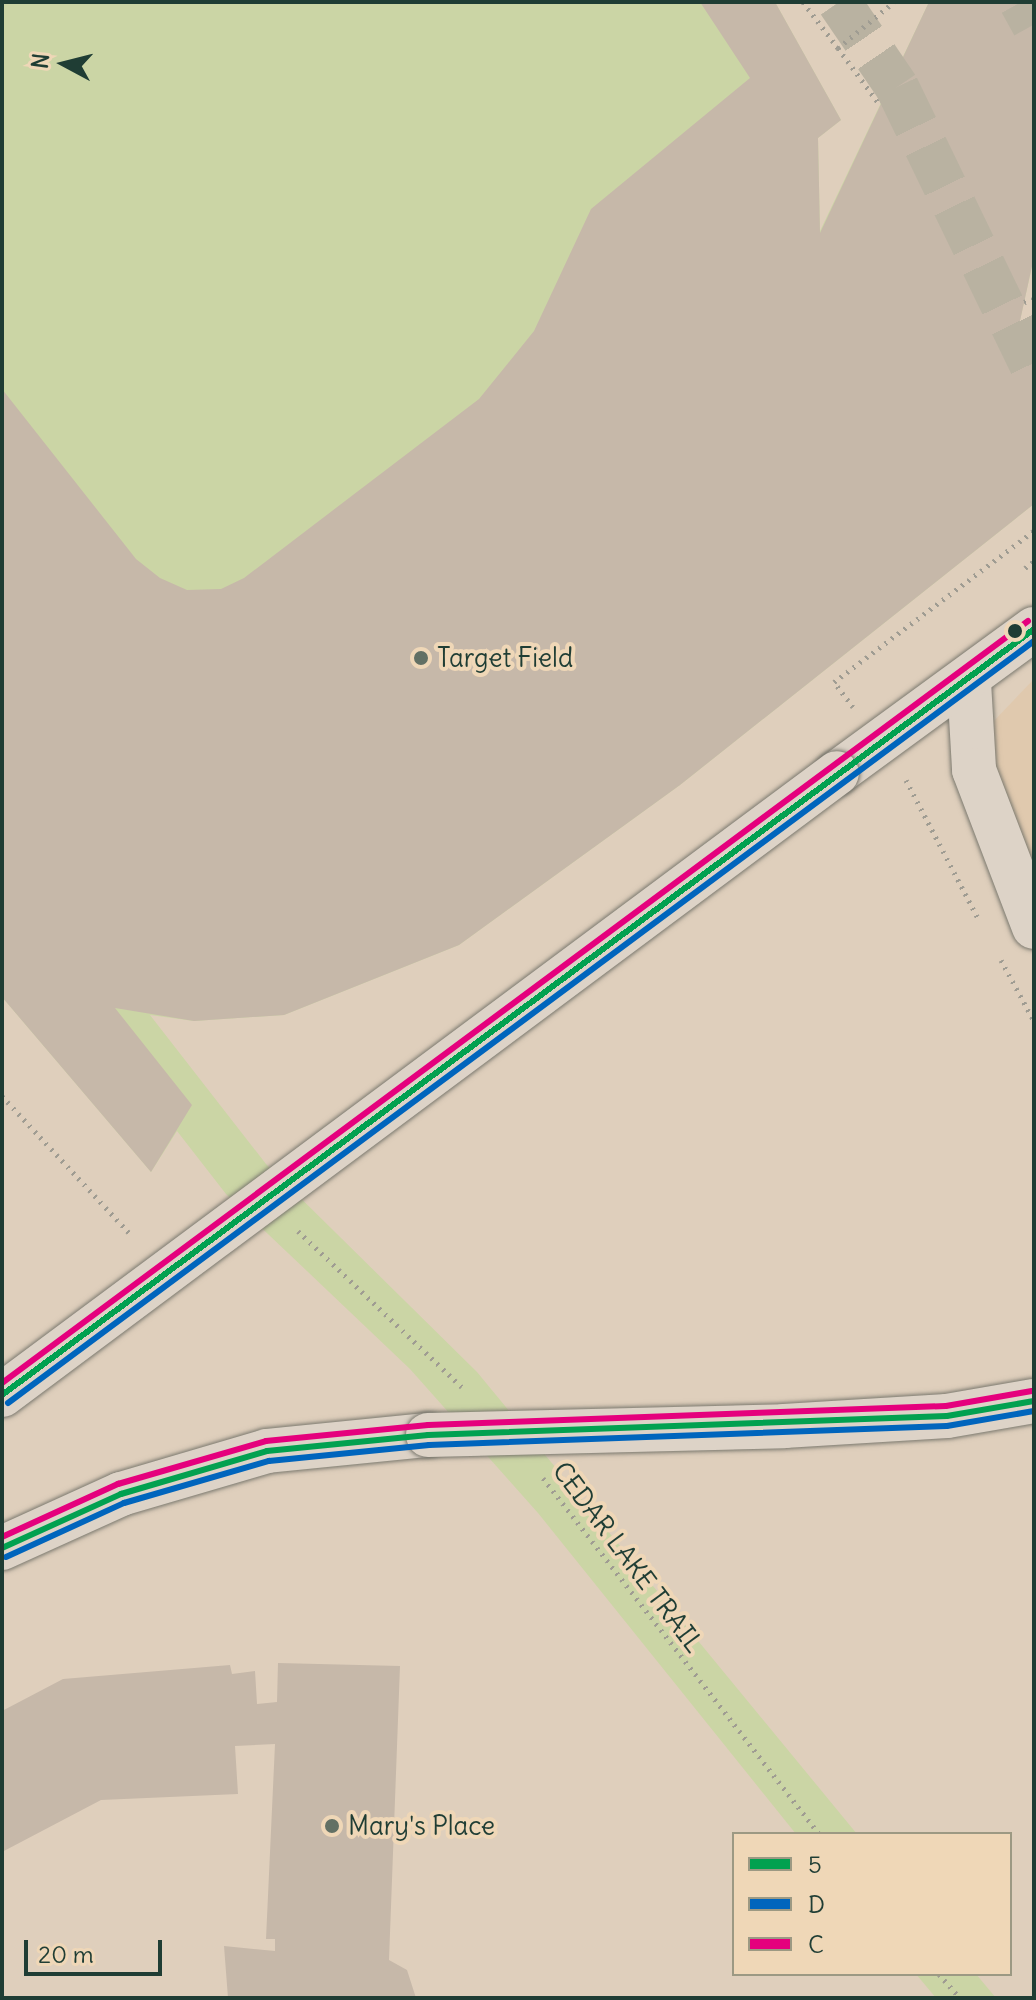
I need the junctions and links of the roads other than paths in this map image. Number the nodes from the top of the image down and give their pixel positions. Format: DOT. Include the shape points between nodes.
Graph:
graph roads {
  1 [pos="1034,629"];
  2 [pos="969,682"];
  3 [pos="1034,927"];
  4 [pos="2,1395"];
  5 [pos="1034,1401"];
  6 [pos="2,1548"];
  1 -- 2 [label="main road"];
  2 -- 3 [label="main road" via="974,770"];
  2 -- 4 [label="main road, bridge" via="837,773"];
  5 -- 6 [label="main road, bridge" via="947,1416 428,1435 267,1451 121,1494"];
}
